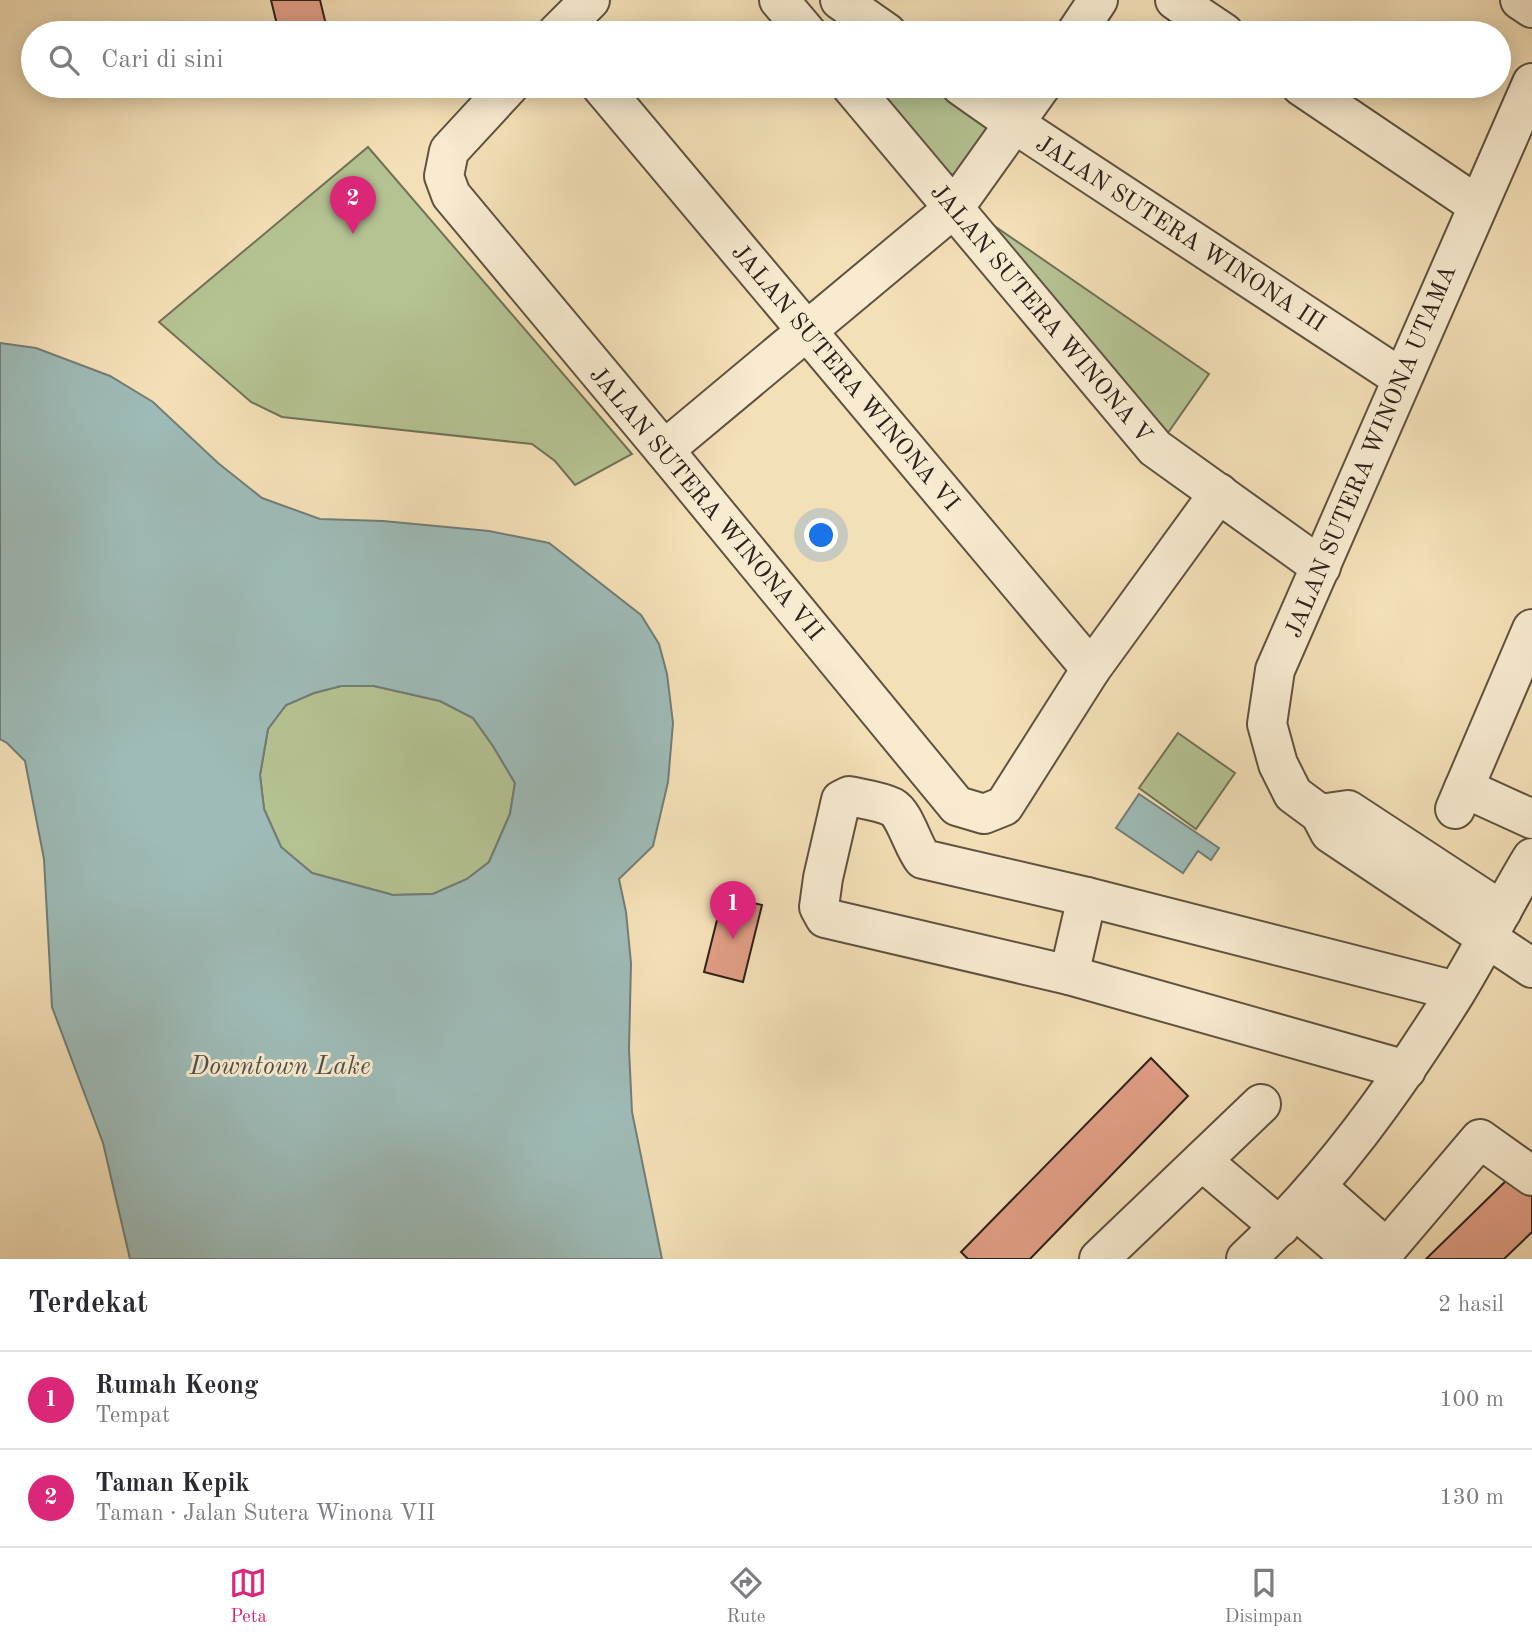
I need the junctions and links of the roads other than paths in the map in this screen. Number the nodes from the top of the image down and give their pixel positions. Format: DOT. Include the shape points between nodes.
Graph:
graph roads {
  1 [pos="590,0"];
  2 [pos="779,0"];
  3 [pos="840,0"];
  4 [pos="1098,0"];
  5 [pos="1175,0"];
  6 [pos="1520,0"];
  7 [pos="1532,8"];
  8 [pos="569,21"];
  9 [pos="797,21"];
  10 [pos="870,21"];
  11 [pos="1084,21"];
  12 [pos="1206,21"];
  13 [pos="1532,83"];
  14 [pos="498,98"];
  15 [pos="611,98"];
  16 [pos="862,98"];
  17 [pos="978,98"];
  18 [pos="1033,98"];
  19 [pos="1319,98"];
  20 [pos="1016,124"];
  21 [pos="1477,205"];
  22 [pos="954,208"];
  23 [pos="808,331"];
  24 [pos="1401,378"];
  25 [pos="664,450"];
  26 [pos="1219,493"];
  27 [pos="1321,567"];
  28 [pos="1532,629"];
  29 [pos="1091,669"];
  30 [pos="1532,819"];
  31 [pos="1514,896"];
  32 [pos="1087,897"];
  33 [pos="1532,968"];
  34 [pos="1069,975"];
  35 [pos="1456,991"];
  36 [pos="1406,1070"];
  37 [pos="1261,1104"];
  38 [pos="1202,1161"];
  39 [pos="1532,1176"];
  40 [pos="1298,1208"];
  41 [pos="1373,1256"];
  42 [pos="1099,1259"];
  43 [pos="1246,1259"];
  1 -- 8 [label="street"];
  2 -- 9 [label="street"];
  3 -- 10 [label="street"];
  4 -- 11 [label="street"];
  5 -- 12 [label="street"];
  6 -- 7 [label="street"];
  13 -- 21 [label="street, JALAN SUTERA WINONA UTAMA"];
  14 -- 25 [label="street, JALAN SUTERA WINONA VII" via="449,151 444,176 450,195"];
  15 -- 23 [label="street, JALAN SUTERA WINONA VI"];
  16 -- 22 [label="street, JALAN SUTERA WINONA V"];
  17 -- 20 [label="street, JALAN SUTERA WINONA III"];
  18 -- 20 [label="street"];
  19 -- 21 [label="street"];
  20 -- 22 [label="street"];
  20 -- 24 [label="street, JALAN SUTERA WINONA III"];
  21 -- 24 [label="street, JALAN SUTERA WINONA UTAMA"];
  22 -- 23 [label="street"];
  22 -- 26 [label="street, JALAN SUTERA WINONA V" via="1155,448"];
  23 -- 25 [label="street"];
  23 -- 29 [label="street, JALAN SUTERA WINONA VI"];
  24 -- 27 [label="street, JALAN SUTERA WINONA UTAMA"];
  25 -- 29 [label="street, JALAN SUTERA WINONA VII" via="957,806 984,814 1004,806"];
  26 -- 27 [label="street, JALAN SUTERA WINONA V"];
  26 -- 29 [label="street"];
  27 -- 31 [label="street, JALAN SUTERA WINONA UTAMA" via="1275,670 1267,724 1278,764 1293,794 1320,814 1348,810"];
  28 -- 30 [label="street" via="1460,799"];
  31 -- 33 [label="street, JALAN SUTERA WINONA UTAMA"];
  31 -- 35 [label="street"];
  32 -- 34 [label="street"];
  32 -- 34 [label="street" via="923,859 893,808 849,796 841,800 819,907 825,918"];
  32 -- 35 [label="street"];
  34 -- 36 [label="street"];
  35 -- 36 [label="street"];
  36 -- 40 [label="street"];
  37 -- 38 [label="street"];
  38 -- 40 [label="street"];
  38 -- 42 [label="street"];
  39 -- 41 [label="street" via="1479,1139"];
  40 -- 41 [label="street"];
  40 -- 43 [label="street"];
}
